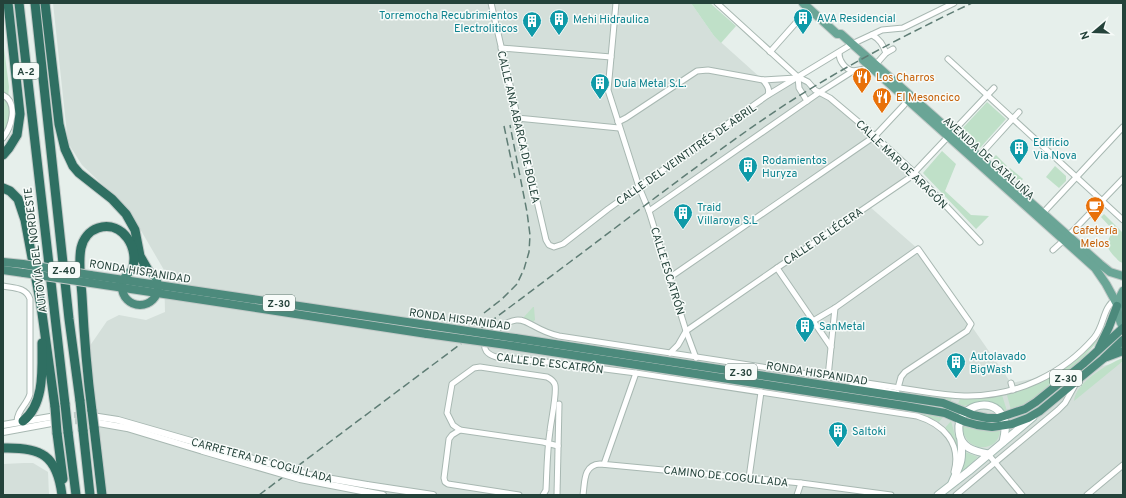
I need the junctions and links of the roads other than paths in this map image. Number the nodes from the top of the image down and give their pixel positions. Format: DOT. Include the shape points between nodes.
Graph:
graph roads {
  1 [pos="10,3"];
  2 [pos="18,3"];
  3 [pos="35,3"];
  4 [pos="45,3"];
  5 [pos="491,3"];
  6 [pos="616,3"];
  7 [pos="717,3"];
  8 [pos="954,3"];
  9 [pos="806,6"];
  10 [pos="872,35"];
  11 [pos="850,45"];
  12 [pos="501,48"];
  13 [pos="893,49"];
  14 [pos="770,52"];
  15 [pos="838,53"];
  16 [pos="886,53"];
  17 [pos="611,56"];
  18 [pos="948,59"];
  19 [pos="872,65"];
  20 [pos="853,71"];
  21 [pos="798,77"];
  22 [pos="763,80"];
  23 [pos="994,88"];
  24 [pos="820,92"];
  25 [pos="3,95"];
  26 [pos="768,95"];
  27 [pos="908,96"];
  28 [pos="987,96"];
  29 [pos="807,101"];
  30 [pos="1019,112"];
  31 [pos="517,118"];
  32 [pos="1013,119"];
  33 [pos="618,125"];
  34 [pos="1123,127"];
  35 [pos="951,135"];
  36 [pos="875,136"];
  37 [pos="3,138"];
  38 [pos="34,139"];
  39 [pos="50,139"];
  40 [pos="3,155"];
  41 [pos="979,156"];
  42 [pos="915,173"];
  43 [pos="1076,177"];
  44 [pos="1123,179"];
  45 [pos="639,187"];
  46 [pos="3,188"];
  47 [pos="1102,201"];
  48 [pos="649,211"];
  49 [pos="1043,213"];
  50 [pos="1123,220"];
  51 [pos="1066,238"];
  52 [pos="980,242"];
  53 [pos="554,247"];
  54 [pos="1053,250"];
  55 [pos="3,262"];
  56 [pos="777,268"];
  57 [pos="23,269"];
  58 [pos="3,270"];
  59 [pos="132,270"];
  60 [pos="148,270"];
  61 [pos="1123,276"];
  62 [pos="669,278"];
  63 [pos="123,284"];
  64 [pos="3,286"];
  65 [pos="158,289"];
  66 [pos="39,296"];
  67 [pos="1118,300"];
  68 [pos="835,308"];
  69 [pos="813,321"];
  70 [pos="1123,328"];
  71 [pos="686,331"];
  72 [pos="1123,340"];
  73 [pos="831,347"];
  74 [pos="1123,351"];
  75 [pos="1096,352"];
  76 [pos="670,353"];
  77 [pos="696,358"];
  78 [pos="1103,359"];
  79 [pos="726,370"];
  80 [pos="636,373"];
  81 [pos="800,374"];
  82 [pos="828,377"];
  83 [pos="734,380"];
  84 [pos="839,380"];
  85 [pos="1077,380"];
  86 [pos="1011,383"];
  87 [pos="898,388"];
  88 [pos="1013,390"];
  89 [pos="760,392"];
  90 [pos="805,399"];
  91 [pos="915,399"];
  92 [pos="559,404"];
  93 [pos="914,408"];
  94 [pos="880,410"];
  95 [pos="1040,411"];
  96 [pos="965,412"];
  97 [pos="56,415"];
  98 [pos="1003,417"];
  99 [pos="92,419"];
  100 [pos="960,420"];
  101 [pos="20,422"];
  102 [pos="3,425"];
  103 [pos="1005,426"];
  104 [pos="460,430"];
  105 [pos="3,432"];
  106 [pos="961,441"];
  107 [pos="1003,442"];
  108 [pos="549,443"];
  109 [pos="558,446"];
  110 [pos="3,448"];
  111 [pos="204,448"];
  112 [pos="988,454"];
  113 [pos="604,464"];
  114 [pos="998,465"];
  115 [pos="1123,465"];
  116 [pos="749,478"];
  117 [pos="953,480"];
  118 [pos="801,483"];
  119 [pos="416,494"];
  120 [pos="64,495"];
  121 [pos="76,495"];
  122 [pos="90,495"];
  123 [pos="102,495"];
  124 [pos="383,495"];
  125 [pos="433,495"];
  126 [pos="519,495"];
  127 [pos="543,495"];
  128 [pos="557,495"];
  129 [pos="583,495"];
  130 [pos="797,495"];
  131 [pos="891,495"];
  132 [pos="938,495"];
  133 [pos="956,495"];
  134 [pos="1022,495"];
  135 [pos="1087,495"];
  1 -- 38 [label="highway" via="28,129"];
  1 -- 40 [label="highway" via="20,114 17,135"];
  2 -- 38 [label="highway, AUTOVÍA DEL NORDESTE / A-2"];
  3 -- 39 [label="highway, A-2"];
  4 -- 39 [label="highway, Z-40" via="44,24 51,103"];
  4 -- 60 [label="highway" via="59,124 65,149 80,173 126,214 135,230 140,256"];
  5 -- 12 [label="street, CALLE ANA ABARCA DE BOLEA"];
  6 -- 17 [label="street, CALLE ESCATRÓN"];
  7 -- 14 [label="street"];
  8 -- 10 [label="street, CALLE DEL VEINTITRÉS DE ABRIL" via="903,28 882,30"];
  9 -- 11 [label="main road, AVENIDA DE CATALUÑA" via="837,34 838,38"];
  9 -- 14 [label="street"];
  10 -- 11 [label="street, CALLE DEL VEINTITRÉS DE ABRIL"];
  10 -- 16 [label="street" via="880,40"];
  11 -- 15 [label="street, CALLE DEL VEINTITRÉS DE ABRIL"];
  11 -- 19 [label="main road, AVENIDA DE CATALUÑA"];
  12 -- 17 [label="street"];
  12 -- 31 [label="street, CALLE ANA ABARCA DE BOLEA"];
  13 -- 16 [label="street"];
  14 -- 21 [label="street"];
  15 -- 20 [label="street" via="842,63 848,70"];
  15 -- 21 [label="street, CALLE DEL VEINTITRÉS DE ABRIL"];
  16 -- 19 [label="street"];
  17 -- 33 [label="street, CALLE ESCATRÓN" via="608,90"];
  18 -- 28 [label="street"];
  19 -- 20 [label="street"];
  19 -- 27 [label="main road, AVENIDA DE CATALUÑA"];
  20 -- 24 [label="street"];
  21 -- 22 [label="street"];
  21 -- 24 [label="street"];
  21 -- 26 [label="street, CALLE DEL VEINTITRÉS DE ABRIL"];
  21 -- 29 [label="street" via="799,88"];
  22 -- 26 [label="street" via="768,86"];
  22 -- 33 [label="street" via="708,70 697,71"];
  23 -- 28 [label="street, CALLE DE LÉCERA"];
  24 -- 29 [label="street"];
  24 -- 36 [label="street, CALLE MAR DE ARAGÓN"];
  25 -- 37 [label="street" via="10,102 12,114 11,124"];
  26 -- 45 [label="street, CALLE DEL VEINTITRÉS DE ABRIL"];
  27 -- 35 [label="main road, AVENIDA DE CATALUÑA"];
  27 -- 36 [label="street"];
  28 -- 32 [label="street"];
  28 -- 35 [label="street, CALLE DE LÉCERA"];
  29 -- 48 [label="street"];
  30 -- 32 [label="street"];
  31 -- 33 [label="street"];
  31 -- 53 [label="street, CALLE ANA ABARCA DE BOLEA" via="546,240"];
  32 -- 41 [label="street"];
  32 -- 43 [label="street"];
  33 -- 45 [label="street, CALLE ESCATRÓN"];
  34 -- 43 [label="street"];
  35 -- 41 [label="main road, AVENIDA DE CATALUÑA"];
  35 -- 42 [label="street, CALLE DE LÉCERA"];
  35 -- 51 [label="main road, AVENIDA DE CATALUÑA"];
  36 -- 42 [label="street, CALLE MAR DE ARAGÓN"];
  36 -- 62 [label="street"];
  38 -- 121 [label="highway, AUTOVÍA DEL NORDESTE / Z-40, bridge"];
  39 -- 122 [label="highway, Z-40, bridge"];
  41 -- 49 [label="main road, AVENIDA DE CATALUÑA"];
  42 -- 52 [label="street, CALLE MAR DE ARAGÓN"];
  42 -- 56 [label="street, CALLE DE LÉCERA"];
  43 -- 47 [label="street"];
  43 -- 49 [label="street"];
  44 -- 47 [label="street"];
  45 -- 48 [label="street, CALLE ESCATRÓN"];
  45 -- 53 [label="street, CALLE DEL VEINTITRÉS DE ABRIL" via="563,244"];
  46 -- 66 [label="highway" via="15,196 21,207"];
  47 -- 50 [label="street"];
  47 -- 51 [label="street"];
  48 -- 62 [label="street, CALLE ESCATRÓN"];
  49 -- 51 [label="main road, AVENIDA DE CATALUÑA"];
  51 -- 54 [label="street"];
  51 -- 61 [label="main road, AVENIDA DE CATALUÑA" via="1106,270"];
  51 -- 67 [label="main road, AVENIDA DE CATALUÑA" via="1100,274"];
  55 -- 57 [label="highway, RONDA HISPANIDAD / Z-30"];
  56 -- 69 [label="street"];
  56 -- 71 [label="street, CALLE DE LÉCERA"];
  57 -- 58 [label="highway, RONDA HISPANIDAD / Z-30"];
  57 -- 63 [label="highway, RONDA HISPANIDAD / Z-30, bridge"];
  59 -- 60 [label="highway"];
  59 -- 63 [label="highway" via="126,275"];
  59 -- 99 [label="highway" via="133,249 122,232 105,227 93,230 86,237 81,249 81,270"];
  60 -- 65 [label="highway" via="154,275"];
  62 -- 71 [label="street, CALLE ESCATRÓN"];
  63 -- 65 [label="highway, RONDA HISPANIDAD / Z-30"];
  63 -- 65 [label="highway" via="126,298 136,304 147,304 153,300"];
  64 -- 101 [label="street" via="23,290 30,299 30,394 19,413"];
  65 -- 79 [label="highway, RONDA HISPANIDAD / Z-30, bridge" via="434,326"];
  65 -- 83 [label="highway, RONDA HISPANIDAD / Z-30, bridge" via="427,334"];
  66 -- 97 [label="highway"];
  66 -- 101 [label="highway" via="42,345 39,388 33,410"];
  67 -- 70 [label="main road, AVENIDA DE CATALUÑA" via="1118,316"];
  67 -- 75 [label="highway" via="1110,327"];
  67 -- 88 [label="street, CALLE DE ESCATRÓN" via="1108,306 1099,331 1076,356 1042,378"];
  68 -- 69 [label="street"];
  68 -- 73 [label="street"];
  68 -- 87 [label="street" via="918,249 971,324 967,331 905,372"];
  69 -- 73 [label="street"];
  70 -- 75 [label="highway, RONDA HISPANIDAD / Z-30"];
  71 -- 76 [label="street"];
  71 -- 77 [label="street, CALLE ESCATRÓN"];
  72 -- 78 [label="highway, RONDA HISPANIDAD / Z-30"];
  73 -- 82 [label="street"];
  74 -- 78 [label="highway"];
  75 -- 98 [label="highway, RONDA HISPANIDAD / Z-30" via="1036,402"];
  76 -- 77 [label="street, CALLE DE ESCATRÓN"];
  76 -- 80 [label="street, CALLE DE ESCATRÓN" via="554,335 518,320 504,324 484,342 486,352 496,357"];
  77 -- 81 [label="street, CALLE DE ESCATRÓN"];
  78 -- 85 [label="highway, RONDA HISPANIDAD / Z-30"];
  79 -- 81 [label="street, CALLE DE ESCATRÓN"];
  79 -- 91 [label="highway, RONDA HISPANIDAD / Z-30"];
  80 -- 89 [label="street, CALLE DE ESCATRÓN"];
  80 -- 113 [label="street"];
  81 -- 82 [label="street, CALLE DE ESCATRÓN"];
  82 -- 84 [label="street, CALLE DE ESCATRÓN"];
  83 -- 90 [label="street, RONDA HISPANIDAD" via="748,386"];
  83 -- 93 [label="highway, RONDA HISPANIDAD / Z-30"];
  84 -- 87 [label="street, CALLE DE ESCATRÓN"];
  84 -- 91 [label="street, RONDA HISPANIDAD"];
  85 -- 95 [label="highway, RONDA HISPANIDAD / Z-30"];
  85 -- 114 [label="street" via="1065,403 1001,457"];
  86 -- 88 [label="street"];
  87 -- 88 [label="street, CALLE DE ESCATRÓN" via="958,396 987,395"];
  89 -- 90 [label="street, CALLE DE ESCATRÓN"];
  89 -- 116 [label="street"];
  90 -- 94 [label="street, CALLE DE ESCATRÓN"];
  91 -- 96 [label="highway, RONDA HISPANIDAD / Z-30" via="943,403"];
  92 -- 109 [label="street"];
  93 -- 94 [label="street, CALLE DE ESCATRÓN"];
  93 -- 100 [label="highway, RONDA HISPANIDAD / Z-30" via="945,413"];
  94 -- 117 [label="street, CALLE DE ESCATRÓN" via="917,416 938,425 949,437 954,448 956,458"];
  95 -- 103 [label="highway, RONDA HISPANIDAD / Z-30"];
  95 -- 107 [label="main road, RONDA HISPANIDAD"];
  96 -- 98 [label="highway, RONDA HISPANIDAD / Z-30" via="987,418"];
  96 -- 98 [label="main road" via="975,406 987,406 998,411"];
  96 -- 100 [label="main road"];
  97 -- 101 [label="street"];
  97 -- 105 [label="street"];
  97 -- 120 [label="highway, bridge"];
  98 -- 103 [label="main road"];
  99 -- 111 [label="street, CARRETERA DE COGULLADA"];
  99 -- 123 [label="highway"];
  100 -- 103 [label="highway, RONDA HISPANIDAD / Z-30" via="973,424"];
  100 -- 106 [label="main road"];
  101 -- 102 [label="street"];
  103 -- 107 [label="main road"];
  104 -- 108 [label="street"];
  104 -- 108 [label="street" via="453,425 447,414 451,388 454,382 474,368 480,367 547,377 553,381 556,389"];
  104 -- 126 [label="street" via="450,439 444,482"];
  106 -- 112 [label="main road" via="971,450"];
  106 -- 117 [label="main road" via="962,459"];
  107 -- 112 [label="main road, RONDA HISPANIDAD"];
  108 -- 109 [label="street"];
  108 -- 127 [label="street" via="546,490"];
  109 -- 128 [label="street"];
  110 -- 120 [label="highway" via="29,449 46,456 56,470"];
  111 -- 119 [label="street, CARRETERA DE COGULLADA, bridge" via="310,475"];
  111 -- 124 [label="street, CARRETERA DE COGULLADA, bridge" via="300,480"];
  112 -- 114 [label="street"];
  112 -- 117 [label="main road, RONDA HISPANIDAD" via="969,471"];
  113 -- 116 [label="street, CAMINO DE COGULLADA"];
  113 -- 129 [label="street, CAMINO DE COGULLADA" via="588,468"];
  114 -- 133 [label="street"];
  114 -- 134 [label="street"];
  115 -- 135 [label="street"];
  116 -- 118 [label="street, CAMINO DE COGULLADA"];
  117 -- 132 [label="main road, RONDA HISPANIDAD"];
  118 -- 130 [label="street"];
  118 -- 131 [label="street, CAMINO DE COGULLADA"];
  119 -- 125 [label="street, CARRETERA DE COGULLADA"];
}
